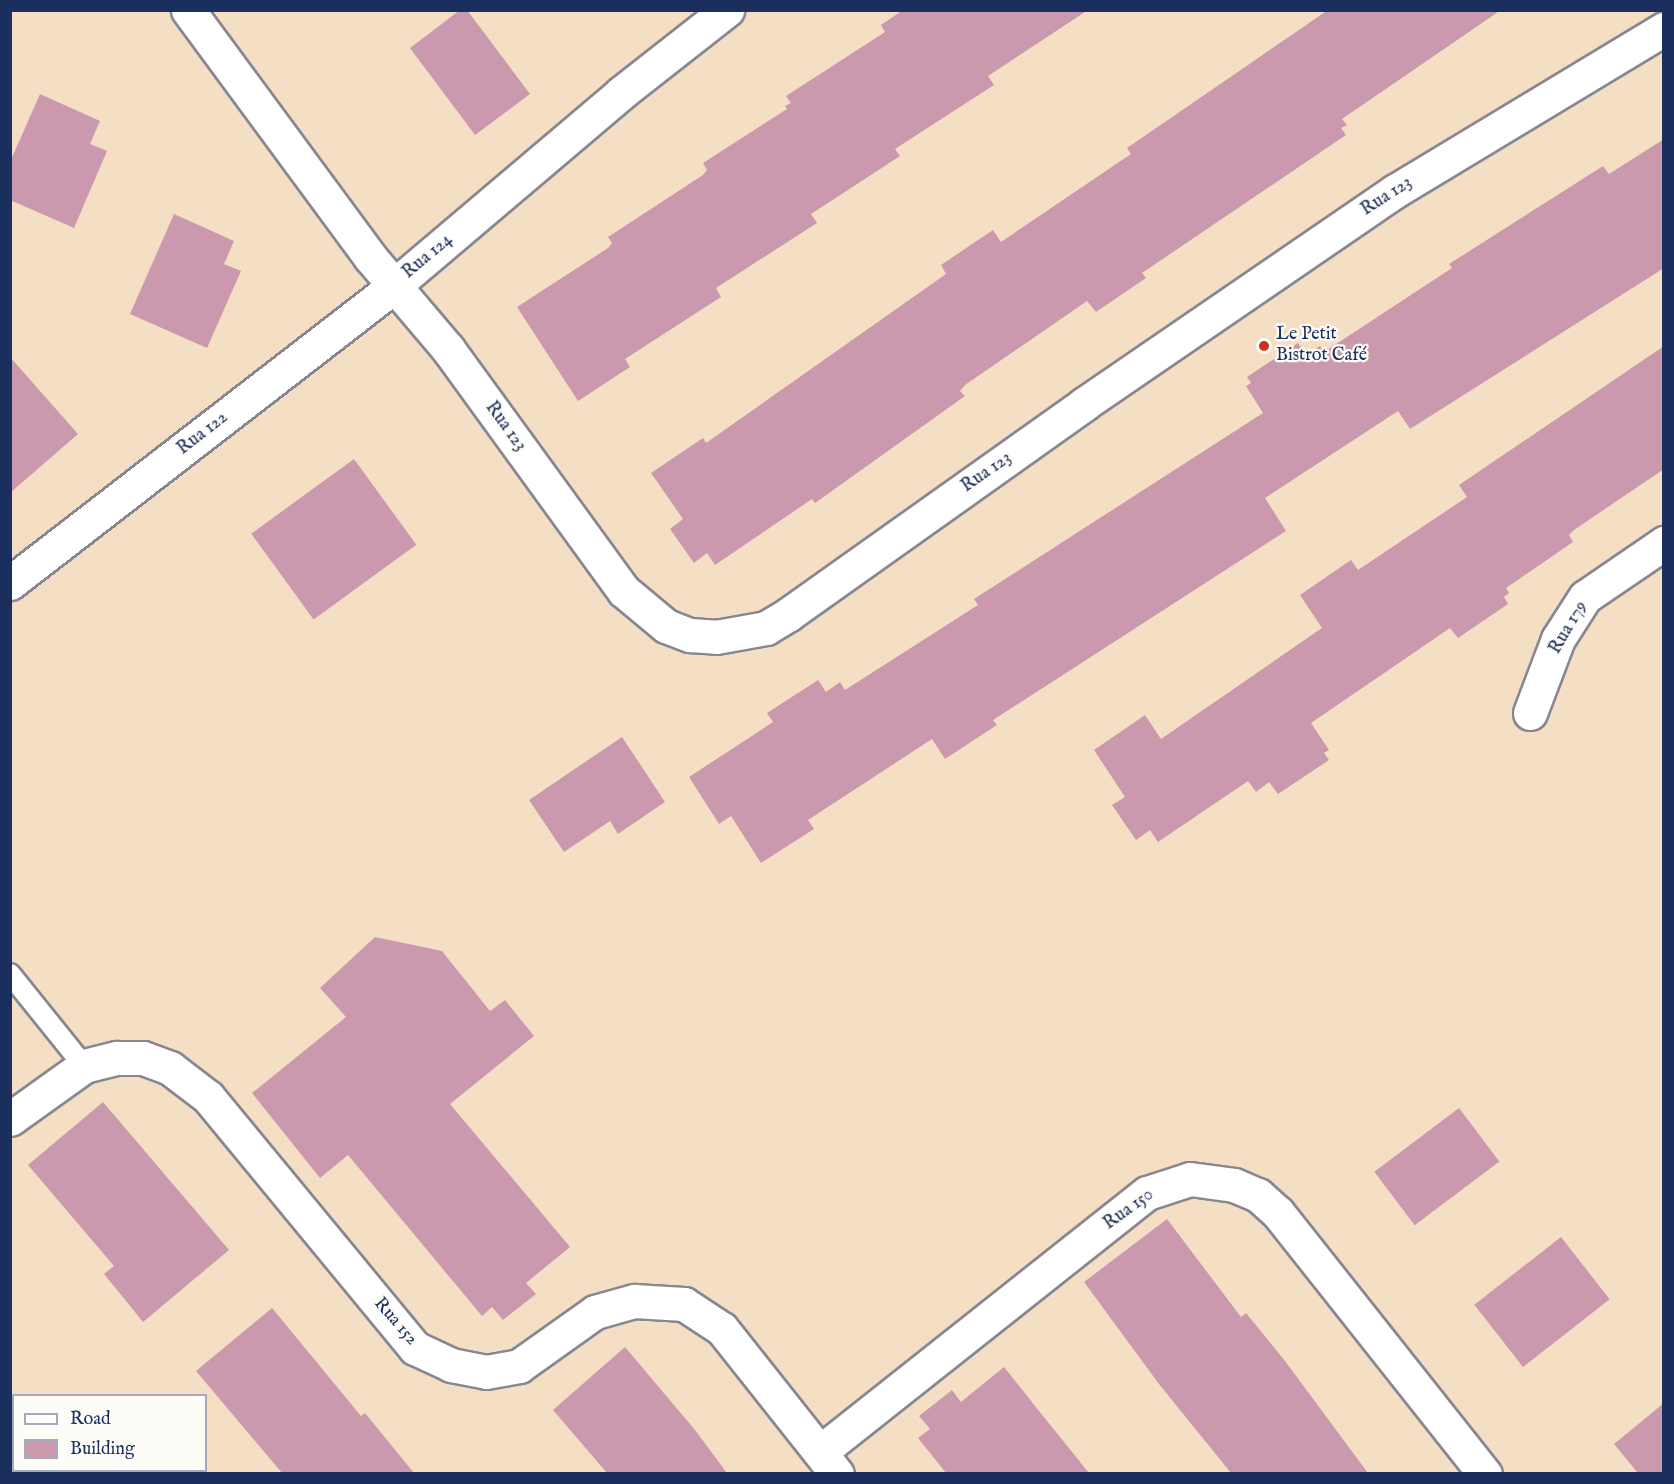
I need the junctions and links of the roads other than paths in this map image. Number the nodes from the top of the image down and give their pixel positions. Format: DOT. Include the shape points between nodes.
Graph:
graph roads {
  1 [pos="188,10"];
  2 [pos="727,10"];
  3 [pos="1664,30"];
  4 [pos="395,285"];
  5 [pos="1664,543"];
  6 [pos="10,583"];
  7 [pos="1530,713"];
  8 [pos="10,974"];
  9 [pos="84,1066"];
  10 [pos="10,1119"];
  11 [pos="829,1463"];
  12 [pos="1485,1473"];
  1 -- 4 [label="street, Rua 124" via="370,257"];
  2 -- 4 [label="street, Rua 124" via="621,93"];
  3 -- 4 [label="street, Rua 123" via="1395,191 1084,404 789,614 766,628 741,635 690,635 666,626 624,591 448,349"];
  4 -- 6 [label="street, Rua 122"];
  5 -- 7 [label="street, Rua 179" via="1585,597 1558,639"];
  8 -- 9 [label="lane"];
  9 -- 10 [label="street, Rua 152"];
  9 -- 11 [label="street, Rua 152" via="117,1058 143,1058 170,1068 208,1097 415,1348 451,1365 497,1370 519,1366 595,1312 634,1300 684,1304 722,1329"];
  11 -- 12 [label="street, Rua 150" via="1147,1193 1190,1179 1234,1185 1258,1195 1278,1213"];
}
